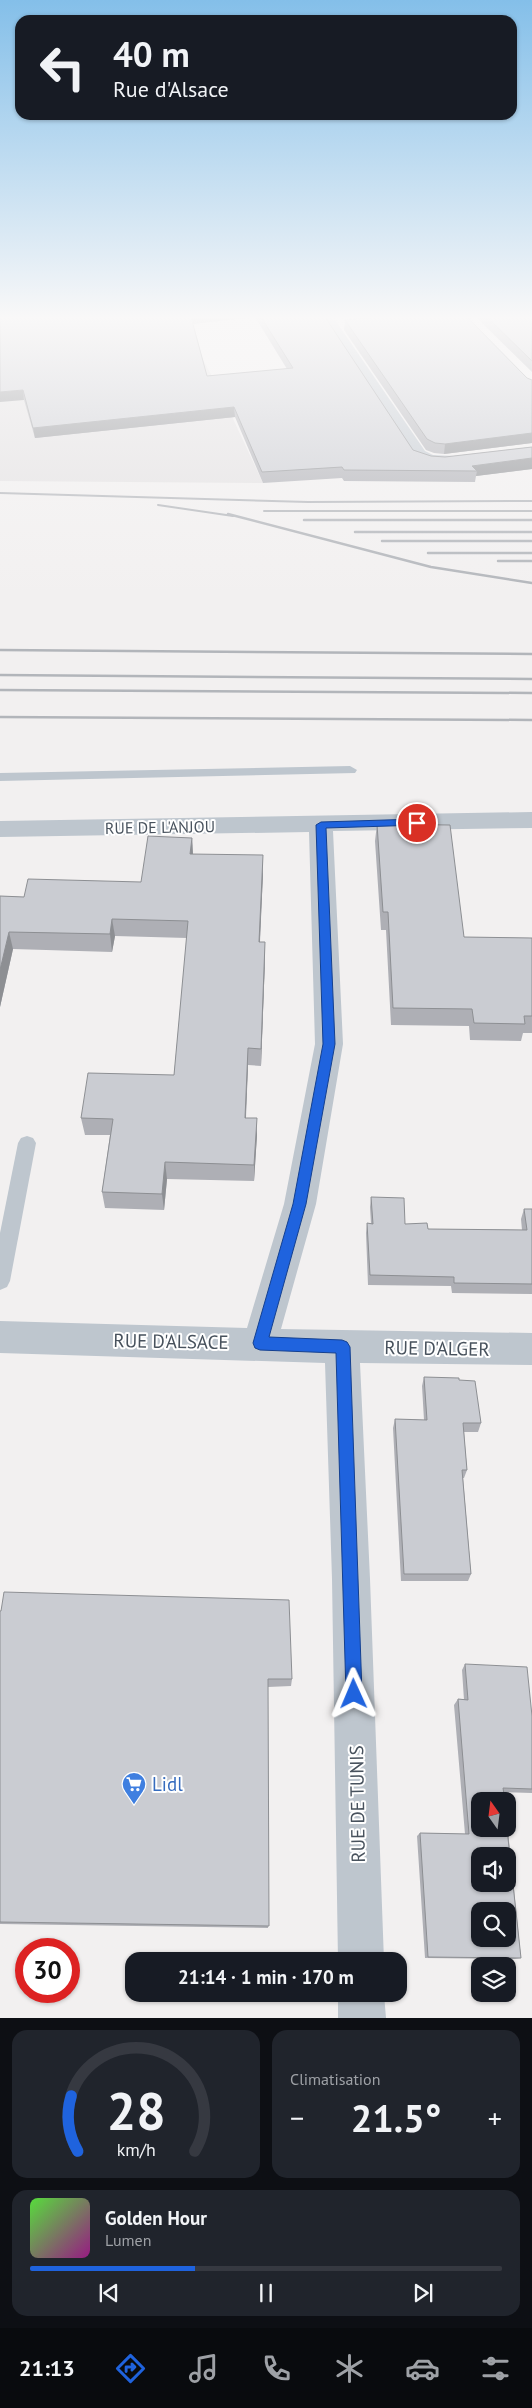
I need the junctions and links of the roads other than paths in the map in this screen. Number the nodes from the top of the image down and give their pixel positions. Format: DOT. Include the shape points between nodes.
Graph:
graph roads {
  1 [pos="390,411"];
  2 [pos="463,458"];
  3 [pos="350,770"];
  4 [pos="0,777"];
  5 [pos="532,820"];
  6 [pos="321,825"];
  7 [pos="0,829"];
  8 [pos="27,1143"];
  9 [pos="0,1281"];
  10 [pos="0,1337"];
  11 [pos="260,1343"];
  12 [pos="342,1347"];
  13 [pos="532,1349"];
  14 [pos="361,1952"];
  15 [pos="361,2002"];
  16 [pos="362,2018"];
  1 -- 2 [label="street" via="419,455 430,460"];
  3 -- 4 [label="lane"];
  5 -- 6 [label="street, RUE DE L'ANJOU"];
  6 -- 7 [label="street, RUE DE L'ANJOU"];
  6 -- 11 [label="street" via="329,1044 300,1204"];
  8 -- 9 [label="lane"];
  10 -- 11 [label="street, RUE D'ALSACE"];
  11 -- 12 [label="street, RUE D'ALSACE"];
  12 -- 13 [label="street, RUE D'ALGER"];
  12 -- 14 [label="street, RUE DE TUNIS"];
  15 -- 16 [label="street"];
}
